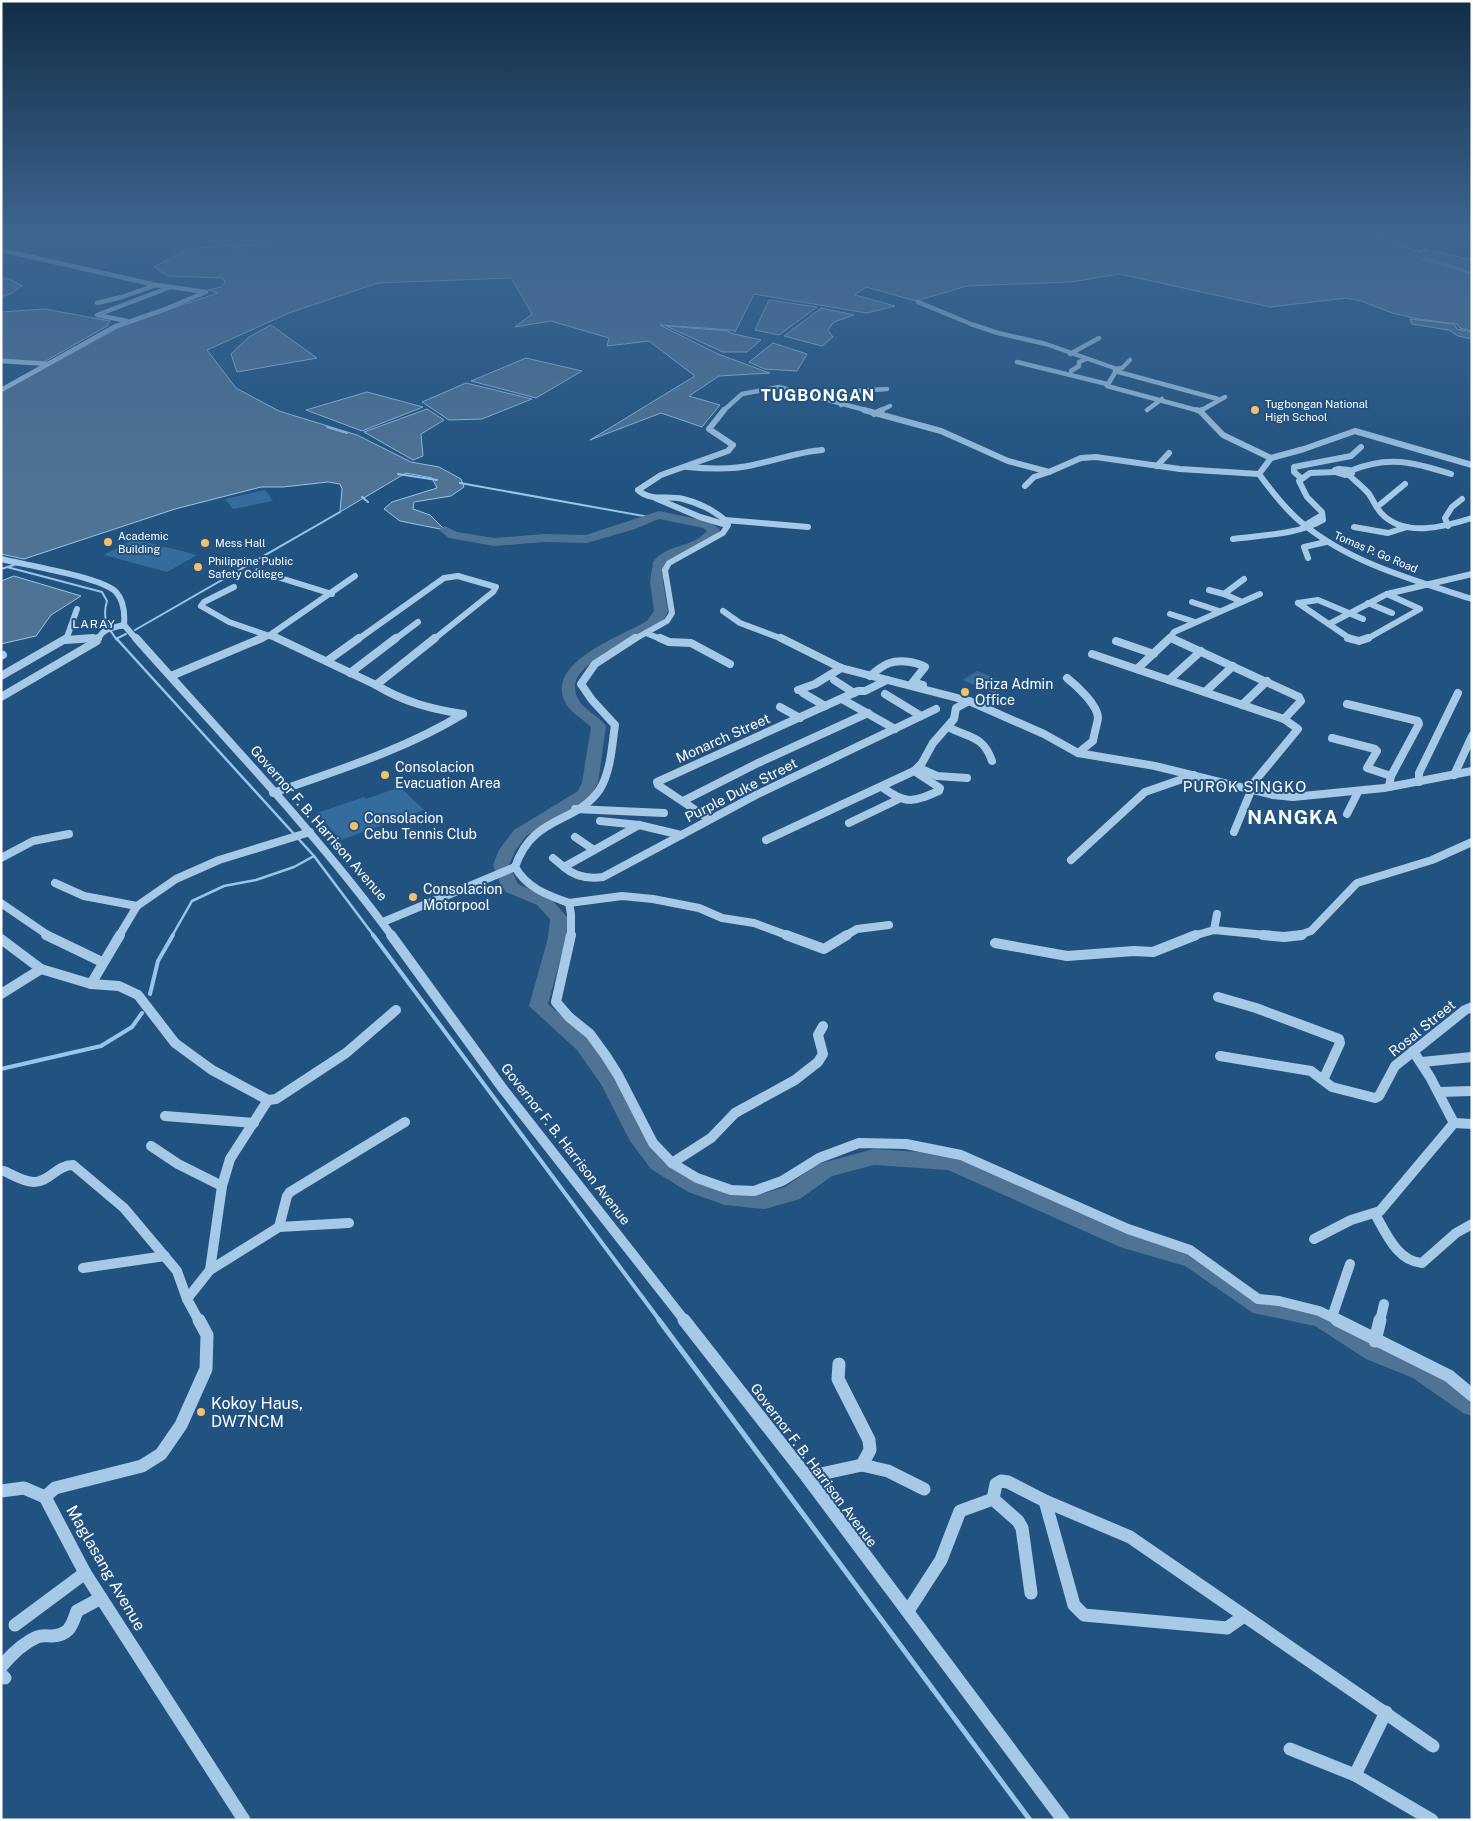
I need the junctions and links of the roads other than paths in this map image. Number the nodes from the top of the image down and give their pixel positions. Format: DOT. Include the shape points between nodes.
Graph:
graph roads {
  1 [pos="120,320"];
  2 [pos="134,320"];
  3 [pos="961,320"];
  4 [pos="128,322"];
  5 [pos="1099,338"];
  6 [pos="1070,354"];
  7 [pos="1086,359"];
  8 [pos="1130,360"];
  9 [pos="1,361"];
  10 [pos="1017,362"];
  11 [pos="49,364"];
  12 [pos="1116,370"];
  13 [pos="1071,371"];
  14 [pos="1107,384"];
  15 [pos="888,389"];
  16 [pos="1,390"];
  17 [pos="1226,397"];
  18 [pos="1162,399"];
  19 [pos="1218,399"];
  20 [pos="841,405"];
  21 [pos="890,406"];
  22 [pos="1147,410"];
  23 [pos="1200,411"];
  24 [pos="874,414"];
  25 [pos="1355,431"];
  26 [pos="1360,447"];
  27 [pos="822,450"];
  28 [pos="1168,453"];
  29 [pos="1271,458"];
  30 [pos="1157,466"];
  31 [pos="1472,466"];
  32 [pos="687,467"];
  33 [pos="1049,472"];
  34 [pos="1349,473"];
  35 [pos="1259,474"];
  36 [pos="1451,474"];
  37 [pos="1301,478"];
  38 [pos="1405,484"];
  39 [pos="1025,486"];
  40 [pos="1367,493"];
  41 [pos="1390,496"];
  42 [pos="654,498"];
  43 [pos="1462,499"];
  44 [pos="1377,507"];
  45 [pos="1449,510"];
  46 [pos="1471,518"];
  47 [pos="726,523"];
  48 [pos="1307,526"];
  49 [pos="1448,526"];
  50 [pos="1354,527"];
  51 [pos="1406,527"];
  52 [pos="808,528"];
  53 [pos="1233,539"];
  54 [pos="1326,542"];
  55 [pos="1308,558"];
  56 [pos="1,559"];
  57 [pos="258,571"];
  58 [pos="1472,574"];
  59 [pos="355,576"];
  60 [pos="1244,579"];
  61 [pos="1429,584"];
  62 [pos="234,587"];
  63 [pos="1209,590"];
  64 [pos="332,594"];
  65 [pos="1224,594"];
  66 [pos="1260,594"];
  67 [pos="1387,594"];
  68 [pos="1472,599"];
  69 [pos="1192,602"];
  70 [pos="1240,602"];
  71 [pos="1368,603"];
  72 [pos="77,609"];
  73 [pos="723,611"];
  74 [pos="1219,611"];
  75 [pos="1349,613"];
  76 [pos="1392,613"];
  77 [pos="1170,614"];
  78 [pos="1363,619"];
  79 [pos="418,622"];
  80 [pos="1195,622"];
  81 [pos="1329,624"];
  82 [pos="120,626"];
  83 [pos="104,630"];
  84 [pos="646,633"];
  85 [pos="270,635"];
  86 [pos="99,638"];
  87 [pos="1170,638"];
  88 [pos="66,640"];
  89 [pos="1116,641"];
  90 [pos="1200,651"];
  91 [pos="1092,654"];
  92 [pos="1154,654"];
  93 [pos="327,661"];
  94 [pos="730,664"];
  95 [pos="1233,666"];
  96 [pos="841,668"];
  97 [pos="1137,669"];
  98 [pos="350,673"];
  99 [pos="1,676"];
  100 [pos="171,676"];
  101 [pos="874,677"];
  102 [pos="1067,678"];
  103 [pos="834,680"];
  104 [pos="887,680"];
  105 [pos="1169,680"];
  106 [pos="1267,681"];
  107 [pos="376,685"];
  108 [pos="940,689"];
  109 [pos="856,692"];
  110 [pos="1205,692"];
  111 [pos="1458,693"];
  112 [pos="885,694"];
  113 [pos="1,697"];
  114 [pos="842,699"];
  115 [pos="969,701"];
  116 [pos="1347,704"];
  117 [pos="1242,705"];
  118 [pos="825,706"];
  119 [pos="780,707"];
  120 [pos="936,709"];
  121 [pos="868,714"];
  122 [pos="921,716"];
  123 [pos="800,718"];
  124 [pos="1284,719"];
  125 [pos="948,727"];
  126 [pos="895,729"];
  127 [pos="1472,736"];
  128 [pos="1332,738"];
  129 [pos="1078,753"];
  130 [pos="992,761"];
  131 [pos="916,769"];
  132 [pos="1472,771"];
  133 [pos="1454,774"];
  134 [pos="1194,775"];
  135 [pos="1391,776"];
  136 [pos="967,778"];
  137 [pos="1419,782"];
  138 [pos="882,787"];
  139 [pos="1389,787"];
  140 [pos="1252,790"];
  141 [pos="1358,792"];
  142 [pos="274,793"];
  143 [pos="897,800"];
  144 [pos="683,801"];
  145 [pos="575,809"];
  146 [pos="664,813"];
  147 [pos="1347,814"];
  148 [pos="709,819"];
  149 [pos="600,821"];
  150 [pos="849,823"];
  151 [pos="639,826"];
  152 [pos="310,832"];
  153 [pos="1234,832"];
  154 [pos="69,834"];
  155 [pos="681,835"];
  156 [pos="575,837"];
  157 [pos="766,840"];
  158 [pos="1472,842"];
  159 [pos="594,850"];
  160 [pos="1,858"];
  161 [pos="552,858"];
  162 [pos="1071,860"];
  163 [pos="566,866"];
  164 [pos="508,870"];
  165 [pos="55,883"];
  166 [pos="1,903"];
  167 [pos="569,903"];
  168 [pos="137,906"];
  169 [pos="1217,914"];
  170 [pos="383,922"];
  171 [pos="889,925"];
  172 [pos="1214,930"];
  173 [pos="1,939"];
  174 [pos="995,943"];
  175 [pos="102,962"];
  176 [pos="41,969"];
  177 [pos="91,984"];
  178 [pos="1,994"];
  179 [pos="1218,997"];
  180 [pos="1472,1007"];
  181 [pos="396,1010"];
  182 [pos="823,1026"];
  183 [pos="1413,1051"];
  184 [pos="1220,1056"];
  185 [pos="1472,1057"];
  186 [pos="1422,1062"];
  187 [pos="1324,1078"];
  188 [pos="1472,1091"];
  189 [pos="1439,1092"];
  190 [pos="268,1100"];
  191 [pos="165,1116"];
  192 [pos="405,1122"];
  193 [pos="254,1123"];
  194 [pos="1454,1123"];
  195 [pos="1472,1124"];
  196 [pos="151,1146"];
  197 [pos="672,1163"];
  198 [pos="4,1171"];
  199 [pos="222,1186"];
  200 [pos="1375,1214"];
  201 [pos="349,1223"];
  202 [pos="1472,1224"];
  203 [pos="278,1227"];
  204 [pos="1314,1239"];
  205 [pos="165,1256"];
  206 [pos="1350,1264"];
  207 [pos="83,1268"];
  208 [pos="210,1270"];
  209 [pos="187,1299"];
  210 [pos="1384,1304"];
  211 [pos="1332,1317"];
  212 [pos="1375,1341"];
  213 [pos="839,1364"];
  214 [pos="1472,1395"];
  215 [pos="862,1465"];
  216 [pos="807,1477"];
  217 [pos="924,1489"];
  218 [pos="1,1491"];
  219 [pos="45,1497"];
  220 [pos="993,1499"];
  221 [pos="1045,1501"];
  222 [pos="85,1573"];
  223 [pos="1031,1593"];
  224 [pos="101,1598"];
  225 [pos="908,1611"];
  226 [pos="1244,1616"];
  227 [pos="14,1625"];
  228 [pos="2,1673"];
  229 [pos="1386,1712"];
  230 [pos="1433,1746"];
  231 [pos="1290,1749"];
  232 [pos="1355,1775"];
  233 [pos="244,1820"];
  234 [pos="1063,1820"];
  235 [pos="1432,1820"];
  1 -- 4 [label="street"];
  2 -- 4 [label="street"];
  3 -- 6 [label="street"];
  4 -- 11 [label="street"];
  5 -- 6 [label="street"];
  6 -- 7 [label="street"];
  7 -- 12 [label="street"];
  7 -- 13 [label="street"];
  8 -- 12 [label="street"];
  9 -- 11 [label="street"];
  10 -- 14 [label="street"];
  11 -- 16 [label="street"];
  12 -- 14 [label="street"];
  12 -- 19 [label="street"];
  14 -- 18 [label="street"];
  15 -- 20 [label="street" via="856,391"];
  17 -- 19 [label="street"];
  18 -- 22 [label="street"];
  18 -- 23 [label="street"];
  19 -- 23 [label="street"];
  20 -- 24 [label="street"];
  20 -- 32 [label="street" via="780,387 742,394 709,429 733,445 731,449"];
  21 -- 24 [label="street"];
  23 -- 29 [label="street" via="1222,435"];
  24 -- 33 [label="street" via="941,431 1008,460"];
  25 -- 29 [label="street"];
  25 -- 31 [label="street"];
  26 -- 37 [label="street" via="1351,456 1294,466 1294,472"];
  27 -- 32 [label="street" via="792,453 748,466"];
  28 -- 30 [label="street"];
  29 -- 35 [label="street"];
  30 -- 33 [label="street" via="1096,457"];
  30 -- 35 [label="street"];
  32 -- 42 [label="street" via="661,475 638,490"];
  33 -- 39 [label="street" via="1034,477"];
  34 -- 36 [label="street" via="1375,461 1401,459"];
  34 -- 37 [label="street" via="1314,473"];
  34 -- 40 [label="street"];
  35 -- 48 [label="street, Tomas P. Go Road" via="1270,492"];
  37 -- 48 [label="street" via="1302,488 1322,512 1323,520"];
  38 -- 41 [label="street"];
  40 -- 41 [label="street"];
  40 -- 44 [label="street"];
  41 -- 44 [label="street"];
  42 -- 47 [label="street" via="700,517"];
  42 -- 47 [label="street" via="683,498 715,512"];
  43 -- 45 [label="street"];
  44 -- 51 [label="street" via="1390,520"];
  45 -- 46 [label="street"];
  45 -- 49 [label="street" via="1445,518"];
  46 -- 49 [label="street"];
  47 -- 52 [label="street"];
  47 -- 84 [label="street" via="723,533 716,538 669,563 664,570 672,612 667,621"];
  48 -- 53 [label="street"];
  48 -- 54 [label="street, Tomas P. Go Road"];
  49 -- 51 [label="street"];
  50 -- 51 [label="street" via="1390,532 1402,531"];
  54 -- 55 [label="street" via="1304,547"];
  54 -- 61 [label="street, Tomas P. Go Road"];
  56 -- 82 [label="street" via="106,584 120,595 123,606"];
  57 -- 64 [label="street"];
  58 -- 61 [label="street"];
  59 -- 64 [label="street"];
  60 -- 65 [label="street"];
  61 -- 67 [label="street"];
  61 -- 68 [label="street, Tomas P. Go Road"];
  62 -- 85 [label="street" via="201,606 228,622"];
  63 -- 65 [label="street"];
  64 -- 85 [label="street"];
  65 -- 70 [label="street"];
  66 -- 70 [label="street"];
  67 -- 71 [label="street"];
  67 -- 81 [label="street" via="1420,609 1363,641 1349,638"];
  69 -- 74 [label="street"];
  70 -- 74 [label="street"];
  71 -- 75 [label="street"];
  71 -- 76 [label="street"];
  72 -- 88 [label="street"];
  73 -- 96 [label="street" via="746,626 791,642"];
  74 -- 80 [label="street"];
  75 -- 78 [label="street"];
  75 -- 81 [label="street"];
  75 -- 81 [label="street" via="1315,599 1298,603"];
  77 -- 80 [label="street"];
  79 -- 98 [label="street"];
  80 -- 87 [label="street" via="1174,632"];
  82 -- 83 [label="street"];
  82 -- 100 [label="street, Governor F. B. Harrison Avenue"];
  83 -- 86 [label="street"];
  84 -- 94 [label="street" via="669,642 691,643"];
  84 -- 145 [label="street" via="595,664 581,684 586,695 615,725 602,787 593,798"];
  85 -- 93 [label="street"];
  85 -- 100 [label="street"];
  86 -- 88 [label="street"];
  86 -- 113 [label="street"];
  87 -- 90 [label="street"];
  87 -- 92 [label="street"];
  88 -- 99 [label="street"];
  89 -- 92 [label="street"];
  90 -- 95 [label="street"];
  90 -- 105 [label="street"];
  91 -- 97 [label="street"];
  92 -- 97 [label="street"];
  93 -- 98 [label="street"];
  93 -- 107 [label="street" via="444,578 454,575 496,586 493,592"];
  95 -- 106 [label="street"];
  95 -- 110 [label="street"];
  96 -- 101 [label="street"];
  96 -- 118 [label="street" via="801,691"];
  97 -- 105 [label="street"];
  98 -- 107 [label="street"];
  100 -- 142 [label="street, Governor F. B. Harrison Avenue"];
  101 -- 104 [label="street"];
  101 -- 108 [label="street, Monarch Street" via="894,659 926,667 913,682"];
  101 -- 109 [label="street, Monarch Street"];
  102 -- 129 [label="street" via="1089,700 1098,716 1093,741"];
  103 -- 109 [label="street"];
  104 -- 109 [label="street, Monarch Street"];
  104 -- 115 [label="street"];
  105 -- 110 [label="street"];
  106 -- 117 [label="street"];
  106 -- 124 [label="street" via="1301,701"];
  107 -- 142 [label="street" via="418,707 463,714 433,733 393,751"];
  109 -- 114 [label="street, Monarch Street"];
  110 -- 117 [label="street"];
  111 -- 137 [label="street" via="1419,774"];
  112 -- 122 [label="street"];
  114 -- 118 [label="street, Monarch Street"];
  114 -- 121 [label="street"];
  115 -- 125 [label="street" via="956,708"];
  115 -- 129 [label="street" via="1044,734"];
  116 -- 135 [label="street" via="1418,721"];
  117 -- 124 [label="street"];
  118 -- 123 [label="street, Monarch Street"];
  119 -- 123 [label="street"];
  120 -- 122 [label="street, Purple Duke Street"];
  121 -- 126 [label="street"];
  121 -- 144 [label="street"];
  122 -- 126 [label="street, Purple Duke Street"];
  123 -- 144 [label="street, Monarch Street" via="657,782"];
  124 -- 140 [label="street" via="1298,729 1256,780"];
  125 -- 130 [label="street" via="976,737 984,744"];
  125 -- 131 [label="street"];
  126 -- 148 [label="street, Purple Duke Street"];
  127 -- 133 [label="street"];
  128 -- 135 [label="street" via="1375,749 1377,751 1367,768"];
  129 -- 134 [label="street"];
  131 -- 136 [label="street" via="937,776"];
  131 -- 138 [label="street"];
  131 -- 143 [label="street" via="940,788 939,791 912,802"];
  132 -- 133 [label="street"];
  133 -- 137 [label="street"];
  134 -- 140 [label="street"];
  134 -- 162 [label="street" via="1145,792"];
  135 -- 139 [label="street"];
  137 -- 139 [label="street"];
  138 -- 143 [label="street"];
  138 -- 157 [label="street"];
  139 -- 141 [label="street"];
  140 -- 141 [label="street" via="1293,797"];
  140 -- 153 [label="street"];
  141 -- 147 [label="street"];
  142 -- 152 [label="street, Governor F. B. Harrison Avenue"];
  143 -- 150 [label="street"];
  144 -- 148 [label="street, Monarch Street"];
  145 -- 146 [label="street"];
  145 -- 164 [label="street" via="546,826 526,843"];
  148 -- 155 [label="street, Purple Duke Street"];
  149 -- 151 [label="street"];
  151 -- 155 [label="street"];
  151 -- 159 [label="street"];
  152 -- 168 [label="street" via="212,864 172,882"];
  152 -- 170 [label="street, Governor F. B. Harrison Avenue"];
  154 -- 160 [label="street" via="24,843"];
  155 -- 163 [label="street, Purple Duke Street" via="603,877 570,874"];
  156 -- 159 [label="street"];
  158 -- 172 [label="street" via="1432,860 1357,883 1311,930 1299,936"];
  159 -- 163 [label="street"];
  161 -- 163 [label="street, Purple Duke Street"];
  164 -- 167 [label="street" via="536,890"];
  164 -- 170 [label="street"];
  165 -- 168 [label="street" via="94,899"];
  166 -- 175 [label="street" via="67,948"];
  167 -- 171 [label="street" via="622,896 653,899 699,908 722,918 754,923 824,949 856,929"];
  167 -- 197 [label="street" via="572,913 570,938 556,1002 590,1034 618,1075 653,1143"];
  168 -- 175 [label="street"];
  169 -- 172 [label="street"];
  170 -- 216 [label="street, Governor F. B. Harrison Avenue" via="514,1103"];
  172 -- 174 [label="street" via="1154,952 1067,956"];
  173 -- 176 [label="street"];
  175 -- 177 [label="street"];
  176 -- 177 [label="street"];
  176 -- 178 [label="street"];
  177 -- 190 [label="street" via="119,986 138,995 175,1043 212,1070"];
  179 -- 187 [label="street" via="1338,1039 1340,1043"];
  180 -- 183 [label="street, Rosal Street"];
  181 -- 190 [label="street" via="346,1053 276,1099"];
  182 -- 197 [label="street" via="818,1035 823,1054 818,1062 795,1080 735,1113 711,1138"];
  183 -- 186 [label="street"];
  183 -- 187 [label="street, Rosal Street" via="1395,1066 1379,1096 1374,1098 1332,1087"];
  184 -- 187 [label="street" via="1294,1067"];
  185 -- 186 [label="street"];
  186 -- 189 [label="street"];
  188 -- 189 [label="street"];
  189 -- 194 [label="street"];
  190 -- 193 [label="street"];
  191 -- 193 [label="street"];
  192 -- 203 [label="street" via="290,1192"];
  193 -- 199 [label="street" via="230,1159"];
  194 -- 195 [label="street"];
  194 -- 200 [label="street"];
  196 -- 199 [label="street"];
  197 -- 211 [label="street" via="709,1183 742,1192 782,1182 819,1158 859,1143 906,1144 944,1151 990,1166 1128,1229 1190,1250 1258,1299 1279,1300"];
  198 -- 205 [label="street, Maglasang Avenue" via="33,1182 40,1181 61,1166 73,1165 124,1208"];
  199 -- 208 [label="street"];
  200 -- 202 [label="street" via="1405,1259 1416,1264 1422,1263 1456,1233"];
  200 -- 204 [label="street" via="1351,1220"];
  201 -- 203 [label="street"];
  203 -- 208 [label="street"];
  205 -- 207 [label="street"];
  205 -- 209 [label="street, Maglasang Avenue" via="177,1271"];
  206 -- 211 [label="street"];
  208 -- 209 [label="street"];
  209 -- 219 [label="street, Maglasang Avenue" via="207,1335 206,1368 181,1425 161,1454 142,1466 55,1488"];
  210 -- 212 [label="street"];
  211 -- 212 [label="street"];
  212 -- 214 [label="street" via="1449,1376"];
  213 -- 215 [label="street" via="838,1379 869,1440 870,1450"];
  215 -- 216 [label="street"];
  215 -- 217 [label="street" via="888,1471"];
  216 -- 225 [label="street, Governor F. B. Harrison Avenue"];
  218 -- 219 [label="street" via="22,1486"];
  219 -- 222 [label="street, Maglasang Avenue"];
  220 -- 221 [label="street" via="996,1484 1001,1481"];
  220 -- 223 [label="street" via="1022,1528"];
  220 -- 225 [label="street" via="960,1512 941,1560"];
  221 -- 226 [label="street" via="1130,1537"];
  221 -- 226 [label="street" via="1074,1605 1084,1615 1226,1628"];
  222 -- 224 [label="street, Maglasang Avenue"];
  222 -- 227 [label="street"];
  224 -- 228 [label="street" via="77,1611 68,1631 53,1637 36,1637 5,1661"];
  224 -- 233 [label="street, Maglasang Avenue"];
  225 -- 234 [label="street, Governor F. B. Harrison Avenue"];
  226 -- 229 [label="street"];
  229 -- 230 [label="street"];
  229 -- 232 [label="street"];
  231 -- 232 [label="street"];
  232 -- 235 [label="street"];
}
